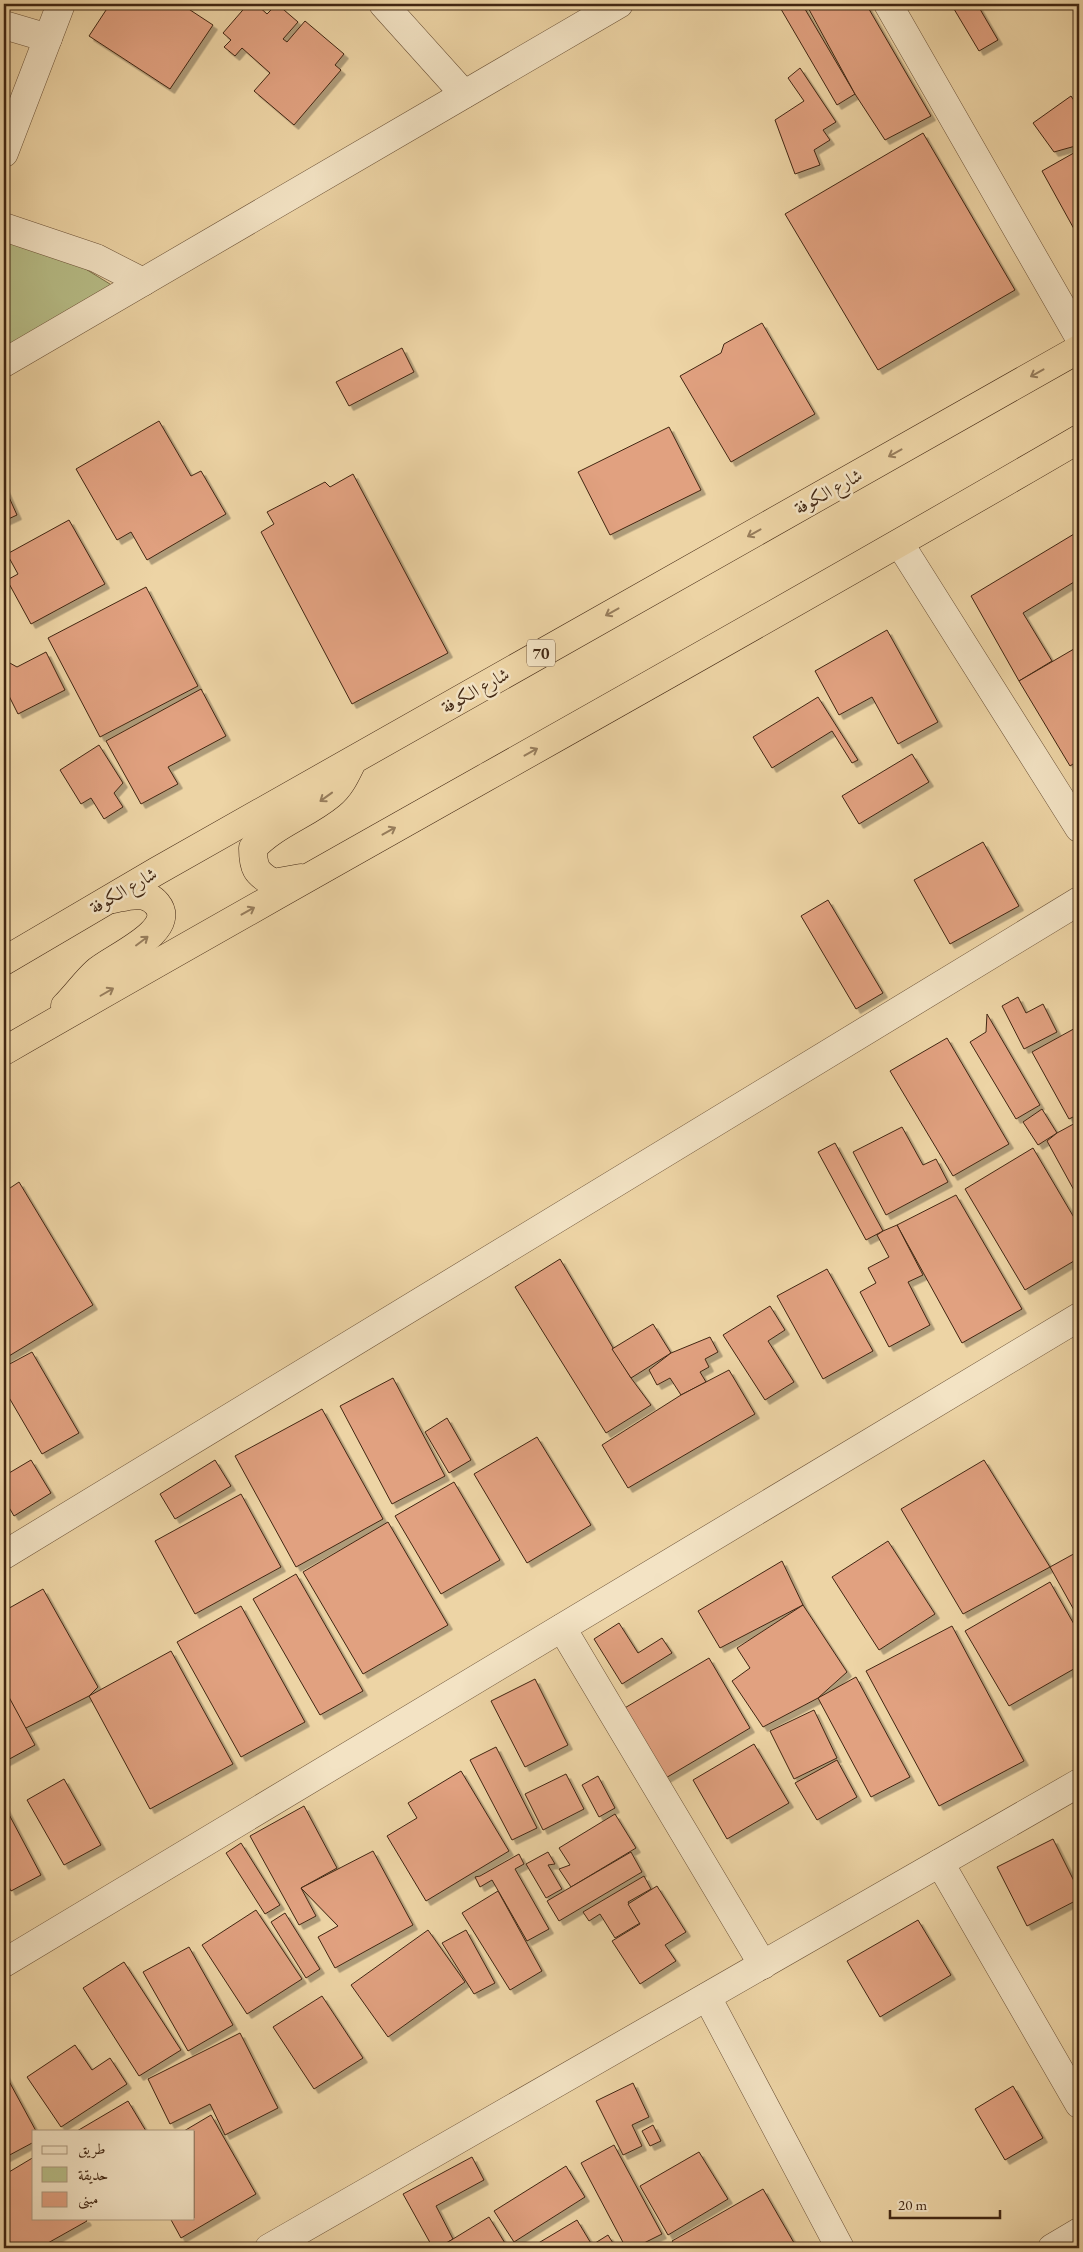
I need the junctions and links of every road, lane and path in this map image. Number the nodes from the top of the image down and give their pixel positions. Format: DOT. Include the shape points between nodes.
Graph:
graph roads {
  1 [pos="61,4"];
  2 [pos="383,4"];
  3 [pos="619,4"];
  4 [pos="888,4"];
  5 [pos="4,25"];
  6 [pos="48,38"];
  7 [pos="464,94"];
  8 [pos="4,153"];
  9 [pos="4,227"];
  10 [pos="143,282"];
  11 [pos="1079,337"];
  12 [pos="1079,349"];
  13 [pos="4,363"];
  14 [pos="1079,439"];
  15 [pos="900,544"];
  16 [pos="354,759"];
  17 [pos="1079,828"];
  18 [pos="312,875"];
  19 [pos="107,900"];
  20 [pos="1079,901"];
  21 [pos="4,961"];
  22 [pos="40,1030"];
  23 [pos="4,1051"];
  24 [pos="1079,1317"];
  25 [pos="4,1555"];
  26 [pos="562,1628"];
  27 [pos="1079,1783"];
  28 [pos="940,1863"];
  29 [pos="4,1963"];
  30 [pos="763,1964"];
  31 [pos="707,1997"];
  32 [pos="1079,2104"];
  33 [pos="1079,2232"];
  34 [pos="269,2248"];
  35 [pos="840,2248"];
  36 [pos="1052,2248"];
  1 -- 6 [label="street"];
  2 -- 7 [label="street"];
  3 -- 7 [label="street"];
  4 -- 11 [label="street"];
  5 -- 6 [label="street"];
  6 -- 8 [label="street"];
  7 -- 10 [label="street"];
  9 -- 10 [label="street" via="96,258"];
  10 -- 13 [label="street"];
  12 -- 16 [label="highway, شارع الكوفة / 70, one-way"];
  14 -- 15 [label="highway"];
  15 -- 17 [label="street"];
  18 -- 15 [label="highway, one-way"];
  16 -- 18 [label="highway, one-way" via="342,781 330,794 271,831 253,848 258,874 272,883"];
  16 -- 19 [label="highway, شارع الكوفة / 70"];
  22 -- 18 [label="highway, one-way"];
  19 -- 21 [label="highway, شارع الكوفة / 70"];
  22 -- 19 [label="highway, one-way" via="96,972 153,933 161,922 157,904 148,897 137,894"];
  20 -- 25 [label="street"];
  22 -- 23 [label="highway"];
  24 -- 26 [label="street"];
  26 -- 29 [label="street"];
  26 -- 30 [label="street"];
  27 -- 28 [label="street"];
  28 -- 30 [label="street"];
  28 -- 32 [label="street"];
  30 -- 31 [label="street"];
  31 -- 34 [label="street"];
  31 -- 35 [label="street"];
  33 -- 36 [label="street"];
}
